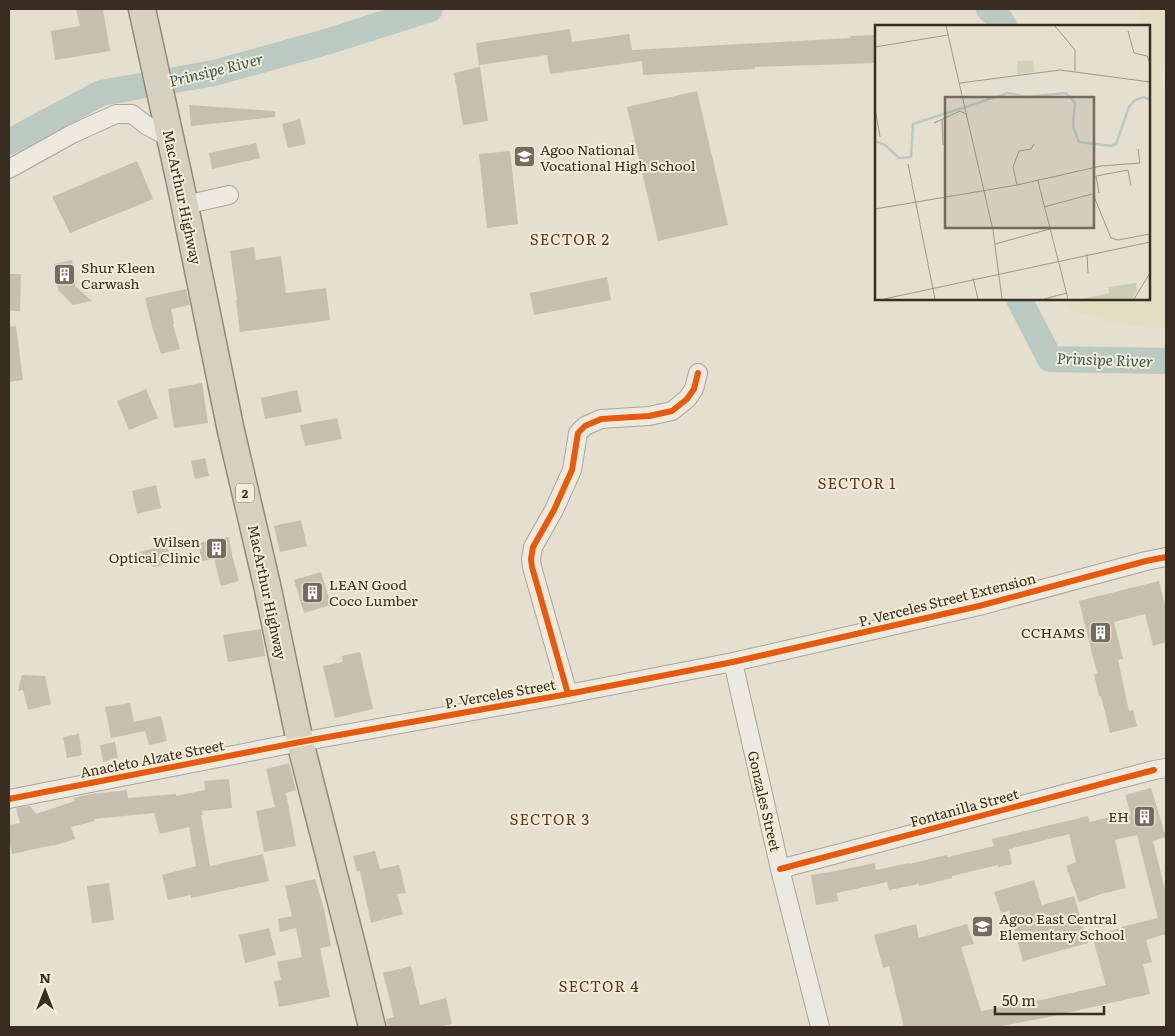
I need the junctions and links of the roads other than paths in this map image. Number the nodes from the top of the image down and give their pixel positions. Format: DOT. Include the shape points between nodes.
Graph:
graph roads {
  1 [pos="142,9"];
  2 [pos="168,127"];
  3 [pos="9,168"];
  4 [pos="229,195"];
  5 [pos="185,206"];
  6 [pos="698,373"];
  7 [pos="1166,557"];
  8 [pos="732,662"];
  9 [pos="568,694"];
  10 [pos="300,742"];
  11 [pos="1163,770"];
  12 [pos="9,799"];
  13 [pos="780,869"];
  14 [pos="372,1027"];
  15 [pos="820,1027"];
  1 -- 2 [label="highway, MacArthur Highway / 2"];
  2 -- 3 [label="street" via="146,125 132,114 116,114"];
  2 -- 5 [label="highway, MacArthur Highway / 2"];
  4 -- 5 [label="street"];
  5 -- 10 [label="highway, MacArthur Highway / 2"];
  6 -- 9 [label="street" via="694,389 672,411 601,419 584,426 578,433 572,470 530,559"];
  7 -- 8 [label="street, P. Verceles Street Extension" via="978,606"];
  8 -- 9 [label="street, P. Verceles Street"];
  8 -- 13 [label="street, Gonzales Street"];
  9 -- 10 [label="street, P. Verceles Street"];
  10 -- 12 [label="street, Anacleto Alzate Street"];
  10 -- 14 [label="highway, MacArthur Highway / 2"];
  11 -- 13 [label="street, Fontanilla Street"];
  13 -- 15 [label="street, Gonzales Street"];
}
